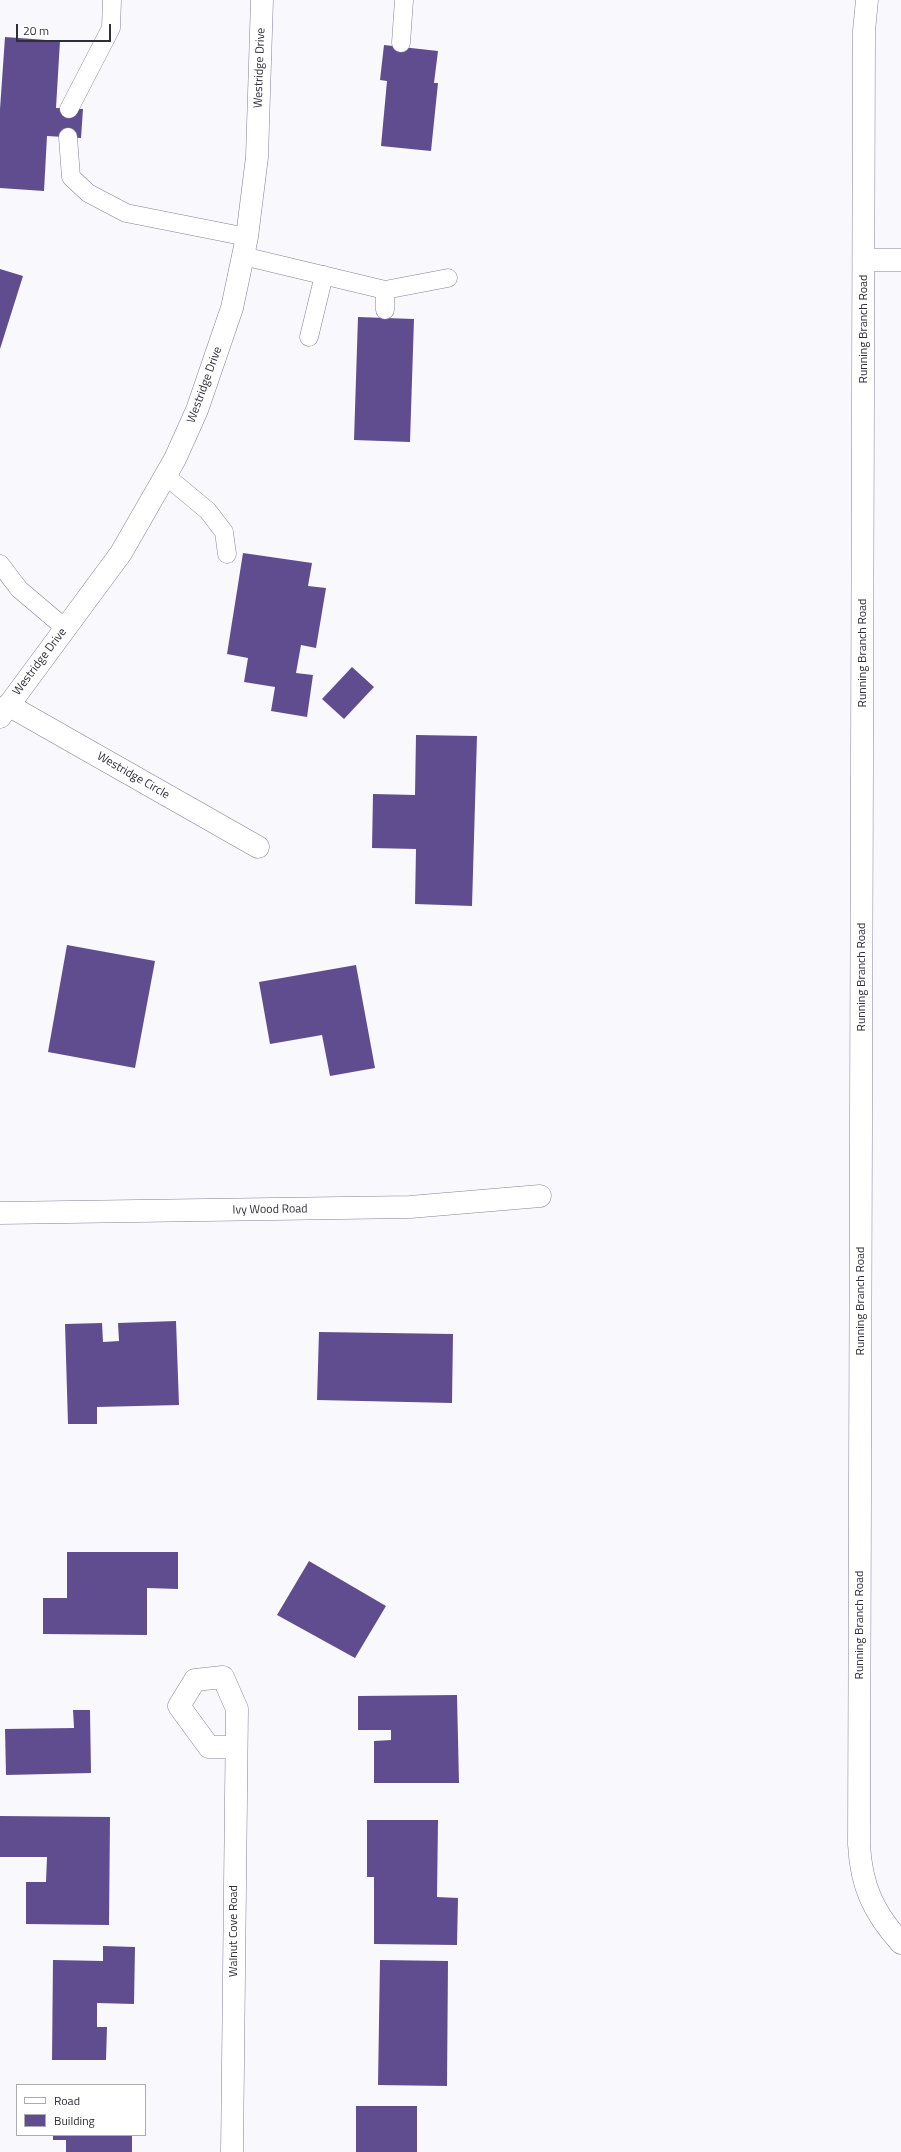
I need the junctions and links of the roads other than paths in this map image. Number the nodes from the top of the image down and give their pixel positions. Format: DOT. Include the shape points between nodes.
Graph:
graph roads {
  1 [pos="112,0"];
  2 [pos="262,0"];
  3 [pos="404,0"];
  4 [pos="867,0"];
  5 [pos="401,43"];
  6 [pos="69,109"];
  7 [pos="68,137"];
  8 [pos="245,246"];
  9 [pos="864,260"];
  10 [pos="901,260"];
  11 [pos="324,275"];
  12 [pos="448,278"];
  13 [pos="385,290"];
  14 [pos="385,310"];
  15 [pos="309,337"];
  16 [pos="166,476"];
  17 [pos="227,554"];
  18 [pos="0,564"];
  19 [pos="65,628"];
  20 [pos="4,711"];
  21 [pos="258,847"];
  22 [pos="540,1196"];
  23 [pos="0,1214"];
  24 [pos="236,1747"];
  25 [pos="901,1943"];
  26 [pos="232,2152"];
  1 -- 6 [label="lane" via="111,28"];
  2 -- 8 [label="street, Westridge Drive" via="257,157"];
  3 -- 5 [label="lane"];
  4 -- 9 [label="street, Running Branch Road" via="864,31"];
  7 -- 8 [label="lane" via="71,178 88,193 126,213"];
  8 -- 11 [label="lane"];
  8 -- 16 [label="street, Westridge Drive" via="232,308 215,359 197,410"];
  9 -- 10 [label="street"];
  9 -- 25 [label="street, Running Branch Road" via="859,1844 860,1867 866,1890 881,1919"];
  11 -- 13 [label="lane"];
  11 -- 15 [label="lane"];
  12 -- 13 [label="lane"];
  13 -- 14 [label="lane"];
  16 -- 17 [label="lane" via="208,511 224,532"];
  16 -- 19 [label="street, Westridge Drive" via="121,553"];
  18 -- 19 [label="lane" via="19,589"];
  19 -- 20 [label="street, Westridge Drive"];
  20 -- 21 [label="street, Westridge Circle"];
  22 -- 23 [label="street, Ivy Wood Road" via="410,1207"];
  24 -- 24 [label="street, Walnut Cove Road" via="237,1709 223,1678 195,1680 179,1706 209,1747"];
  24 -- 26 [label="street, Walnut Cove Road"];
}
